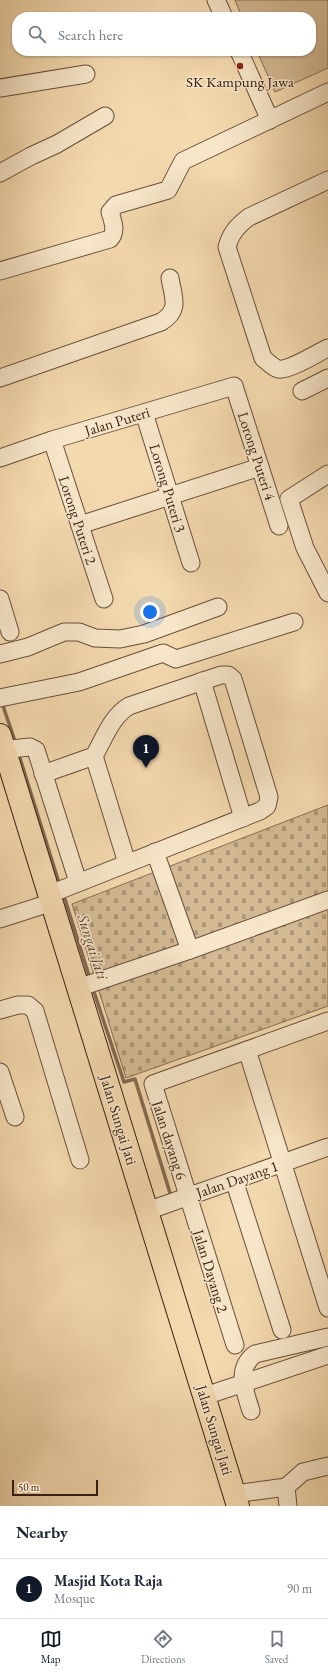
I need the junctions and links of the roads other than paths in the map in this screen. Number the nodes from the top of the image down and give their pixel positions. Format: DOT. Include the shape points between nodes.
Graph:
graph roads {
  1 [pos="216,0"];
  2 [pos="222,12"];
  3 [pos="241,56"];
  4 [pos="86,74"];
  5 [pos="0,88"];
  6 [pos="328,92"];
  7 [pos="105,116"];
  8 [pos="270,120"];
  9 [pos="0,173"];
  10 [pos="328,180"];
  11 [pos="0,271"];
  12 [pos="170,278"];
  13 [pos="328,348"];
  14 [pos="0,378"];
  15 [pos="328,378"];
  16 [pos="234,386"];
  17 [pos="302,391"];
  18 [pos="144,413"];
  19 [pos="52,440"];
  20 [pos="0,458"];
  21 [pos="260,467"];
  22 [pos="328,474"];
  23 [pos="170,496"];
  24 [pos="80,525"];
  25 [pos="279,526"];
  26 [pos="191,563"];
  27 [pos="328,593"];
  28 [pos="0,599"];
  29 [pos="104,599"];
  30 [pos="218,607"];
  31 [pos="294,622"];
  32 [pos="10,632"];
  33 [pos="0,654"];
  34 [pos="202,681"];
  35 [pos="3,697"];
  36 [pos="9,746"];
  37 [pos="94,756"];
  38 [pos="43,774"];
  39 [pos="243,818"];
  40 [pos="155,852"];
  41 [pos="126,863"];
  42 [pos="60,891"];
  43 [pos="328,900"];
  44 [pos="0,919"];
  45 [pos="190,950"];
  46 [pos="86,986"];
  47 [pos="0,1010"];
  48 [pos="328,1021"];
  49 [pos="247,1050"];
  50 [pos="0,1072"];
  51 [pos="15,1117"];
  52 [pos="328,1148"];
  53 [pos="80,1160"];
  54 [pos="282,1163"];
  55 [pos="234,1180"];
  56 [pos="188,1196"];
  57 [pos="147,1211"];
  58 [pos="328,1308"];
  59 [pos="282,1330"];
  60 [pos="328,1337"];
  61 [pos="235,1345"];
  62 [pos="328,1355"];
  63 [pos="242,1383"];
  64 [pos="205,1396"];
  65 [pos="251,1411"];
  66 [pos="328,1466"];
  67 [pos="286,1487"];
  68 [pos="234,1503"];
  69 [pos="288,1506"];
  1 -- 2 [label="street"];
  3 -- 8 [label="street"];
  4 -- 5 [label="street"];
  6 -- 8 [label="street"];
  7 -- 9 [label="street"];
  8 -- 11 [label="street" via="183,161 168,190 116,205 110,212 114,235 110,239"];
  10 -- 13 [label="street" via="249,217 237,226 230,236 227,247 263,358 271,366 279,369 288,368"];
  12 -- 14 [label="street" via="175,307 170,316 161,322"];
  15 -- 17 [label="street"];
  16 -- 18 [label="street, Jalan Puteri"];
  16 -- 21 [label="street, Lorong Puteri 4"];
  18 -- 19 [label="street, Jalan Puteri"];
  18 -- 23 [label="street, Lorong Puteri 3"];
  19 -- 20 [label="street, Jalan Puteri"];
  19 -- 24 [label="street, Lorong Puteri 2"];
  21 -- 23 [label="street"];
  21 -- 25 [label="street, Lorong Puteri 4"];
  22 -- 27 [label="street" via="289,499 304,548"];
  23 -- 24 [label="street"];
  23 -- 26 [label="street, Lorong Puteri 3"];
  24 -- 29 [label="street, Lorong Puteri 2"];
  28 -- 32 [label="street"];
  30 -- 33 [label="street" via="144,634 120,639 64,632"];
  31 -- 35 [label="street" via="176,659 163,653 79,682"];
  34 -- 37 [label="street" via="120,711"];
  34 -- 39 [label="street"];
  34 -- 39 [label="street" via="221,675 228,675 233,679 269,797 267,806"];
  36 -- 38 [label="street" via="30,747 36,750"];
  36 -- 42 [label="main road, Jalan Sungai Jati"];
  37 -- 38 [label="street"];
  37 -- 41 [label="street"];
  38 -- 42 [label="street"];
  39 -- 40 [label="street"];
  40 -- 41 [label="street"];
  40 -- 45 [label="street"];
  41 -- 42 [label="street"];
  42 -- 44 [label="street"];
  42 -- 46 [label="main road, Jalan Sungai Jati"];
  43 -- 45 [label="street"];
  45 -- 46 [label="street"];
  46 -- 57 [label="main road, Jalan Sungai Jati"];
  47 -- 53 [label="street" via="28,1005 35,1011"];
  48 -- 49 [label="street"];
  49 -- 54 [label="street"];
  49 -- 56 [label="street, Jalan dayang 6" via="153,1084"];
  50 -- 51 [label="street"];
  52 -- 54 [label="street, Jalan Dayang 1"];
  54 -- 55 [label="street, Jalan Dayang 1"];
  54 -- 58 [label="street"];
  55 -- 56 [label="street, Jalan Dayang 1"];
  55 -- 59 [label="street"];
  56 -- 57 [label="street, Jalan Dayang 1"];
  56 -- 61 [label="street, Jalan Dayang 2"];
  57 -- 64 [label="main road, Jalan Sungai Jati"];
  60 -- 63 [label="street" via="255,1354 248,1360"];
  62 -- 63 [label="street"];
  63 -- 64 [label="street"];
  63 -- 65 [label="street"];
  64 -- 68 [label="main road, Jalan Sungai Jati"];
  66 -- 67 [label="street" via="303,1472"];
  67 -- 68 [label="street"];
  67 -- 69 [label="street"];
}
